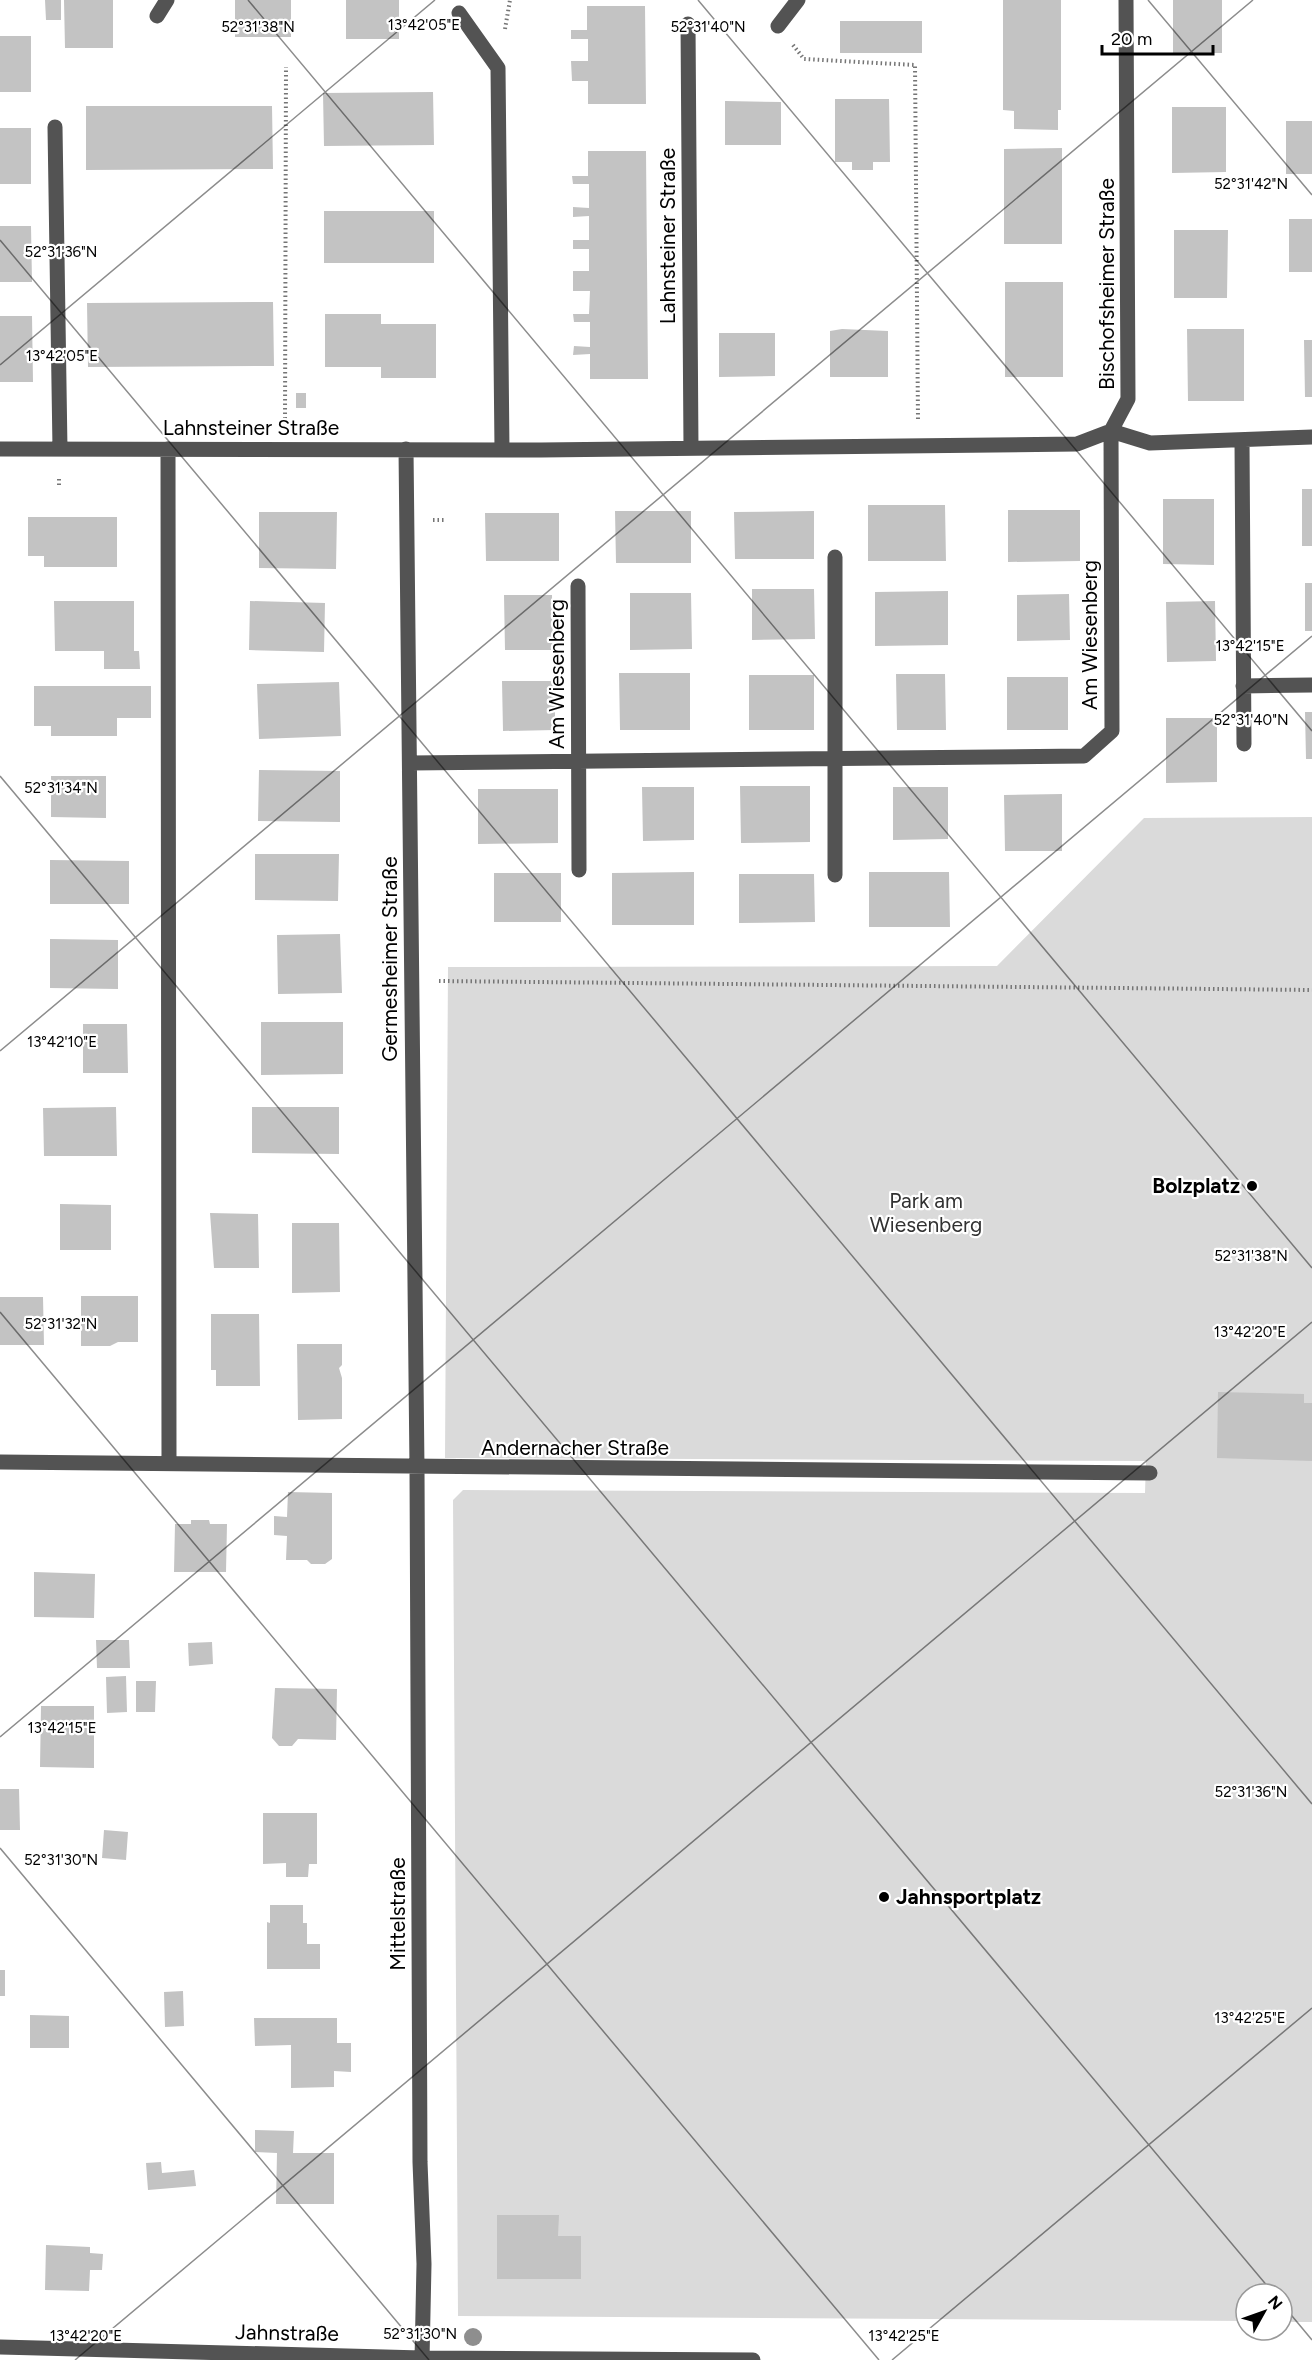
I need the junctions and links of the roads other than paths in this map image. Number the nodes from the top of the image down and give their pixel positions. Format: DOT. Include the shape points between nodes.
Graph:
graph roads {
  1 [pos="167,0"];
  2 [pos="798,0"];
  3 [pos="1126,0"];
  4 [pos="459,13"];
  5 [pos="157,16"];
  6 [pos="688,24"];
  7 [pos="778,26"];
  8 [pos="55,127"];
  9 [pos="1111,431"];
  10 [pos="1312,437"];
  11 [pos="1242,441"];
  12 [pos="691,448"];
  13 [pos="0,449"];
  14 [pos="60,449"];
  15 [pos="168,449"];
  16 [pos="406,449"];
  17 [pos="502,449"];
  18 [pos="835,557"];
  19 [pos="578,586"];
  20 [pos="1312,685"];
  21 [pos="1243,686"];
  22 [pos="1244,744"];
  23 [pos="834,759"];
  24 [pos="578,762"];
  25 [pos="410,763"];
  26 [pos="579,870"];
  27 [pos="835,875"];
  28 [pos="0,1462"];
  29 [pos="169,1463"];
  30 [pos="417,1468"];
  31 [pos="1150,1473"];
  32 [pos="0,2347"];
  33 [pos="422,2359"];
  34 [pos="753,2360"];
  1 -- 5 [label="street"];
  2 -- 7 [label="street"];
  3 -- 9 [label="street, Bischofsheimer Straße" via="1128,399"];
  4 -- 17 [label="street" via="498,68"];
  6 -- 12 [label="street, Lahnsteiner Straße"];
  8 -- 14 [label="street"];
  9 -- 11 [label="street" via="1150,443"];
  9 -- 12 [label="street, Lahnsteiner Straße" via="1077,444"];
  9 -- 23 [label="street, Am Wiesenberg" via="1112,731 1084,756"];
  10 -- 11 [label="street"];
  11 -- 21 [label="street"];
  12 -- 17 [label="street, Lahnsteiner Straße"];
  13 -- 14 [label="street, Lahnsteiner Straße"];
  14 -- 15 [label="street, Lahnsteiner Straße"];
  15 -- 16 [label="street, Lahnsteiner Straße"];
  15 -- 29 [label="street"];
  16 -- 17 [label="street, Lahnsteiner Straße"];
  16 -- 25 [label="street, Germesheimer Straße"];
  18 -- 23 [label="street"];
  19 -- 24 [label="street, Am Wiesenberg"];
  20 -- 21 [label="street"];
  21 -- 22 [label="street"];
  23 -- 24 [label="street, Am Wiesenberg"];
  23 -- 27 [label="street"];
  24 -- 25 [label="street, Am Wiesenberg"];
  24 -- 26 [label="street, Am Wiesenberg"];
  25 -- 30 [label="street, Germesheimer Straße"];
  28 -- 29 [label="street, Andernacher Straße"];
  29 -- 30 [label="street, Andernacher Straße"];
  30 -- 31 [label="street, Andernacher Straße"];
  30 -- 33 [label="street, Mittelstraße"];
  32 -- 33 [label="street, Jahnstraße"];
  33 -- 34 [label="street, Jahnstraße"];
}
